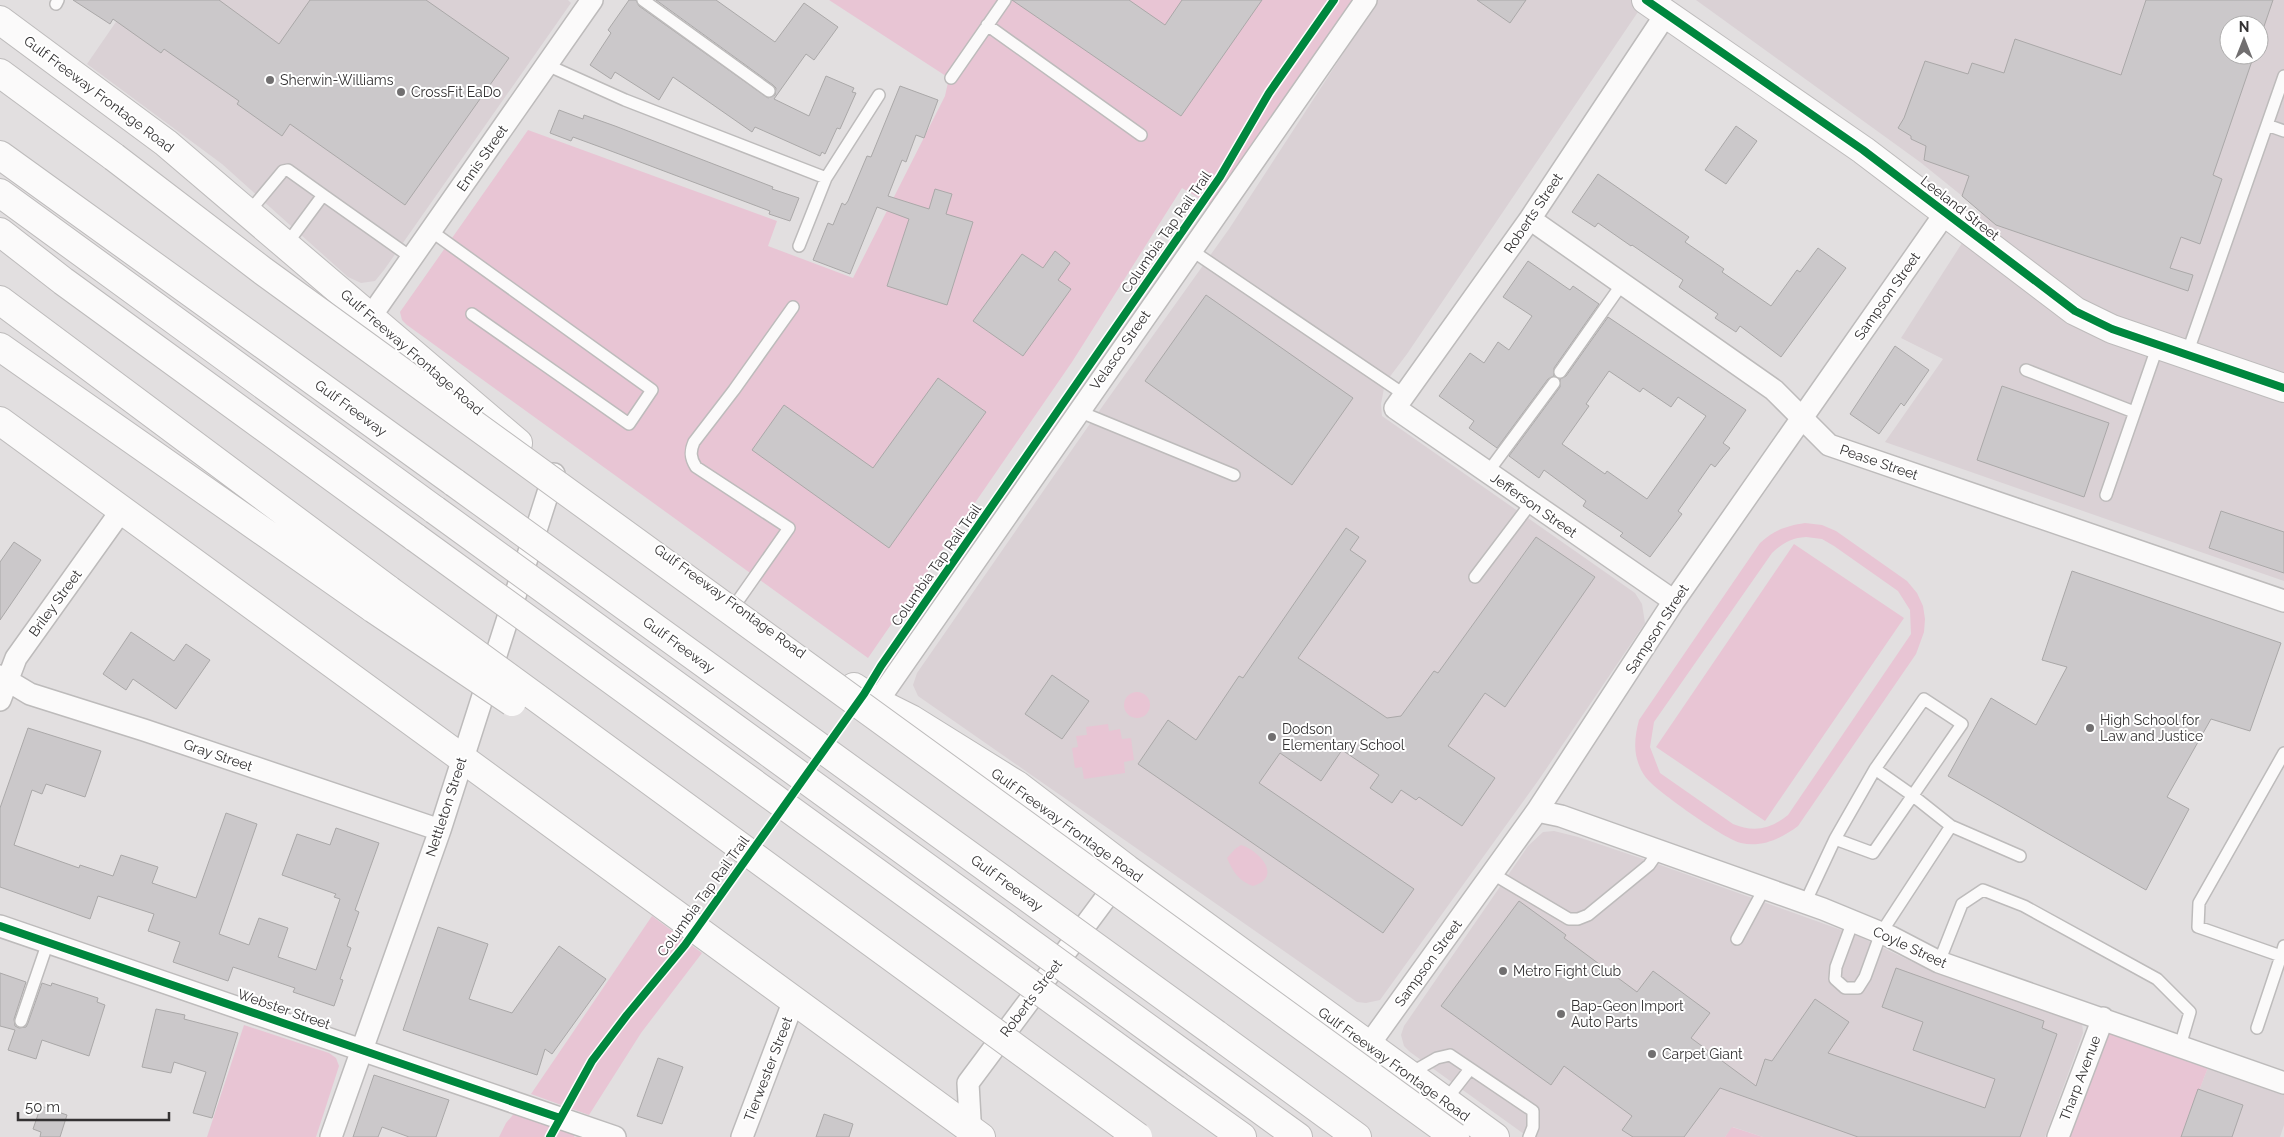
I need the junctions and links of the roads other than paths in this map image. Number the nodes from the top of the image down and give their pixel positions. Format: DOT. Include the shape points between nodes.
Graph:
graph roads {
  1 [pos="592,0"];
  2 [pos="643,0"];
  3 [pos="1005,0"];
  4 [pos="1366,0"];
  5 [pos="1656,7"];
  6 [pos="0,20"];
  7 [pos="987,25"];
  8 [pos="547,65"];
  9 [pos="0,73"];
  10 [pos="2284,76"];
  11 [pos="951,78"];
  12 [pos="769,91"];
  13 [pos="879,95"];
  14 [pos="2267,125"];
  15 [pos="2284,131"];
  16 [pos="1140,135"];
  17 [pos="0,138"];
  18 [pos="0,155"];
  19 [pos="826,178"];
  20 [pos="0,193"];
  21 [pos="56,195"];
  22 [pos="323,196"];
  23 [pos="1946,212"];
  24 [pos="248,213"];
  25 [pos="1530,219"];
  26 [pos="431,231"];
  27 [pos="0,232"];
  28 [pos="286,244"];
  29 [pos="799,246"];
  30 [pos="1191,250"];
  31 [pos="412,258"];
  32 [pos="1622,284"];
  33 [pos="0,300"];
  34 [pos="793,307"];
  35 [pos="472,314"];
  36 [pos="371,316"];
  37 [pos="2158,345"];
  38 [pos="0,347"];
  39 [pos="2186,354"];
  40 [pos="2026,370"];
  41 [pos="1560,372"];
  42 [pos="1554,383"];
  43 [pos="2284,388"];
  44 [pos="1400,401"];
  45 [pos="1078,411"];
  46 [pos="2134,412"];
  47 [pos="1801,417"];
  48 [pos="0,422"];
  49 [pos="1488,472"];
  50 [pos="554,474"];
  51 [pos="1234,476"];
  52 [pos="2106,495"];
  53 [pos="1531,503"];
  54 [pos="121,511"];
  55 [pos="1475,577"];
  56 [pos="381,599"];
  57 [pos="2284,601"];
  58 [pos="1674,602"];
  59 [pos="735,604"];
  60 [pos="2,685"];
  61 [pos="877,702"];
  62 [pos="2284,753"];
  63 [pos="462,760"];
  64 [pos="1875,769"];
  65 [pos="1912,795"];
  66 [pos="1537,810"];
  67 [pos="1951,826"];
  68 [pos="440,830"];
  69 [pos="1835,839"];
  70 [pos="1658,852"];
  71 [pos="2020,856"];
  72 [pos="1127,869"];
  73 [pos="1492,874"];
  74 [pos="1764,889"];
  75 [pos="1805,903"];
  76 [pos="1853,922"];
  77 [pos="0,926"];
  78 [pos="1881,933"];
  79 [pos="1737,939"];
  80 [pos="48,942"];
  81 [pos="2282,951"];
  82 [pos="1939,962"];
  83 [pos="794,1000"];
  84 [pos="2103,1018"];
  85 [pos="21,1021"];
  86 [pos="2257,1028"];
  87 [pos="1368,1046"];
  88 [pos="2180,1046"];
  89 [pos="362,1048"];
  90 [pos="1470,1069"];
  91 [pos="1408,1074"];
  92 [pos="2284,1083"];
  93 [pos="1444,1101"];
  94 [pos="1214,1117"];
  95 [pos="1348,1130"];
  96 [pos="974,1135"];
  97 [pos="331,1137"];
  98 [pos="615,1137"];
  99 [pos="742,1137"];
  100 [pos="1138,1137"];
  101 [pos="1234,1137"];
  102 [pos="1242,1137"];
  103 [pos="1298,1137"];
  104 [pos="1362,1137"];
  105 [pos="1455,1137"];
  106 [pos="1495,1137"];
  107 [pos="1529,1137"];
  108 [pos="2058,1137"];
  1 -- 8 [label="street, Ennis Street"];
  2 -- 12 [label="lane"];
  3 -- 7 [label="lane"];
  4 -- 30 [label="street, Velasco Street"];
  5 -- 23 [label="main road, Leeland Street" via="1863,150"];
  5 -- 25 [label="street, Roberts Street"];
  6 -- 24 [label="main road, Gulf Freeway Frontage Road" via="166,143"];
  7 -- 11 [label="lane"];
  7 -- 16 [label="lane"];
  8 -- 19 [label="lane" via="625,100"];
  8 -- 26 [label="street, Ennis Street"];
  9 -- 105 [label="main road, bridge" via="52,109 263,271"];
  10 -- 14 [label="lane"];
  13 -- 19 [label="lane"];
  14 -- 15 [label="lane"];
  14 -- 39 [label="lane"];
  17 -- 21 [label="main road"];
  18 -- 21 [label="main road, Gulf Freeway"];
  19 -- 29 [label="lane"];
  20 -- 103 [label="main road, bridge"];
  21 -- 95 [label="main road, Gulf Freeway, bridge"];
  22 -- 24 [label="lane" via="288,170 283,171"];
  22 -- 28 [label="lane"];
  22 -- 31 [label="lane"];
  23 -- 37 [label="main road, Leeland Street" via="2075,311 2112,329"];
  23 -- 47 [label="street, Sampson Street"];
  24 -- 28 [label="main road, Gulf Freeway Frontage Road"];
  25 -- 32 [label="street, Pease Street"];
  25 -- 44 [label="street, Roberts Street"];
  26 -- 31 [label="street, Ennis Street"];
  26 -- 35 [label="lane" via="652,390 629,424"];
  27 -- 94 [label="main road, bridge"];
  28 -- 36 [label="main road, Gulf Freeway Frontage Road"];
  30 -- 44 [label="lane"];
  30 -- 45 [label="street, Velasco Street"];
  31 -- 36 [label="street, Ennis Street"];
  32 -- 41 [label="lane"];
  32 -- 47 [label="street, Pease Street" via="1774,390"];
  33 -- 56 [label="main road"];
  34 -- 59 [label="lane" via="690,451 696,467 789,528"];
  36 -- 50 [label="main road, Gulf Freeway Frontage Road"];
  37 -- 39 [label="main road, Leeland Street"];
  37 -- 46 [label="lane"];
  38 -- 56 [label="main road"];
  39 -- 43 [label="main road, Leeland Street"];
  40 -- 46 [label="lane"];
  42 -- 49 [label="lane"];
  44 -- 49 [label="street, Jefferson Street"];
  45 -- 51 [label="lane"];
  45 -- 61 [label="street, Velasco Street"];
  46 -- 52 [label="lane"];
  47 -- 57 [label="street, Pease Street" via="1829,445"];
  47 -- 58 [label="street, Sampson Street"];
  48 -- 54 [label="main road"];
  49 -- 53 [label="street, Jefferson Street"];
  50 -- 59 [label="main road, Gulf Freeway Frontage Road"];
  50 -- 63 [label="street, Nettleton Street"];
  53 -- 55 [label="lane"];
  53 -- 58 [label="street, Jefferson Street"];
  54 -- 60 [label="street, Briley Street" via="16,658"];
  54 -- 63 [label="main road"];
  56 -- 100 [label="main road, bridge" via="891,956"];
  58 -- 66 [label="street, Sampson Street"];
  59 -- 61 [label="main road, Gulf Freeway Frontage Road" via="810,659"];
  60 -- 68 [label="street, Gray Street"];
  61 -- 72 [label="main road, Gulf Freeway Frontage Road" via="911,719 1017,785"];
  62 -- 81 [label="lane" via="2199,903 2198,926"];
  63 -- 68 [label="street, Nettleton Street"];
  63 -- 83 [label="main road"];
  64 -- 65 [label="lane"];
  64 -- 65 [label="lane" via="1924,699 1962,724"];
  64 -- 69 [label="lane"];
  65 -- 67 [label="lane"];
  65 -- 69 [label="lane" via="1873,852"];
  66 -- 70 [label="street, Coyle Street"];
  66 -- 73 [label="street, Sampson Street"];
  67 -- 71 [label="lane"];
  67 -- 78 [label="lane"];
  68 -- 89 [label="street, Nettleton Street"];
  69 -- 75 [label="lane"];
  70 -- 73 [label="lane" via="1649,865 1588,915 1578,919 1569,919"];
  70 -- 74 [label="street, Coyle Street"];
  72 -- 87 [label="main road, Gulf Freeway Frontage Road"];
  72 -- 96 [label="street, Roberts Street" via="968,1083"];
  73 -- 87 [label="street, Sampson Street"];
  74 -- 75 [label="street, Coyle Street"];
  74 -- 79 [label="lane"];
  75 -- 76 [label="street, Coyle Street"];
  76 -- 78 [label="street, Coyle Street"];
  76 -- 78 [label="lane" via="1836,967 1835,979 1845,988 1858,988"];
  77 -- 80 [label="street, Webster Street"];
  78 -- 82 [label="street, Coyle Street"];
  80 -- 85 [label="lane"];
  80 -- 89 [label="street, Webster Street"];
  81 -- 86 [label="lane"];
  82 -- 84 [label="street, Coyle Street"];
  82 -- 88 [label="lane" via="1962,904 1983,890 2024,906 2157,979 2190,1012"];
  83 -- 96 [label="main road"];
  83 -- 99 [label="street, Tierwester Street"];
  84 -- 88 [label="street, Coyle Street"];
  84 -- 108 [label="street, Tharp Avenue"];
  87 -- 91 [label="main road, Gulf Freeway Frontage Road"];
  88 -- 92 [label="street, Coyle Street"];
  89 -- 97 [label="street, Nettleton Street"];
  89 -- 98 [label="street, Webster Street"];
  90 -- 91 [label="lane" via="1450,1055 1437,1058"];
  90 -- 93 [label="lane"];
  90 -- 107 [label="lane" via="1533,1111 1533,1128"];
  91 -- 93 [label="main road, Gulf Freeway Frontage Road"];
  93 -- 106 [label="main road, Gulf Freeway Frontage Road"];
  94 -- 101 [label="main road"];
  94 -- 102 [label="main road"];
  95 -- 104 [label="main road, Gulf Freeway"];
}
